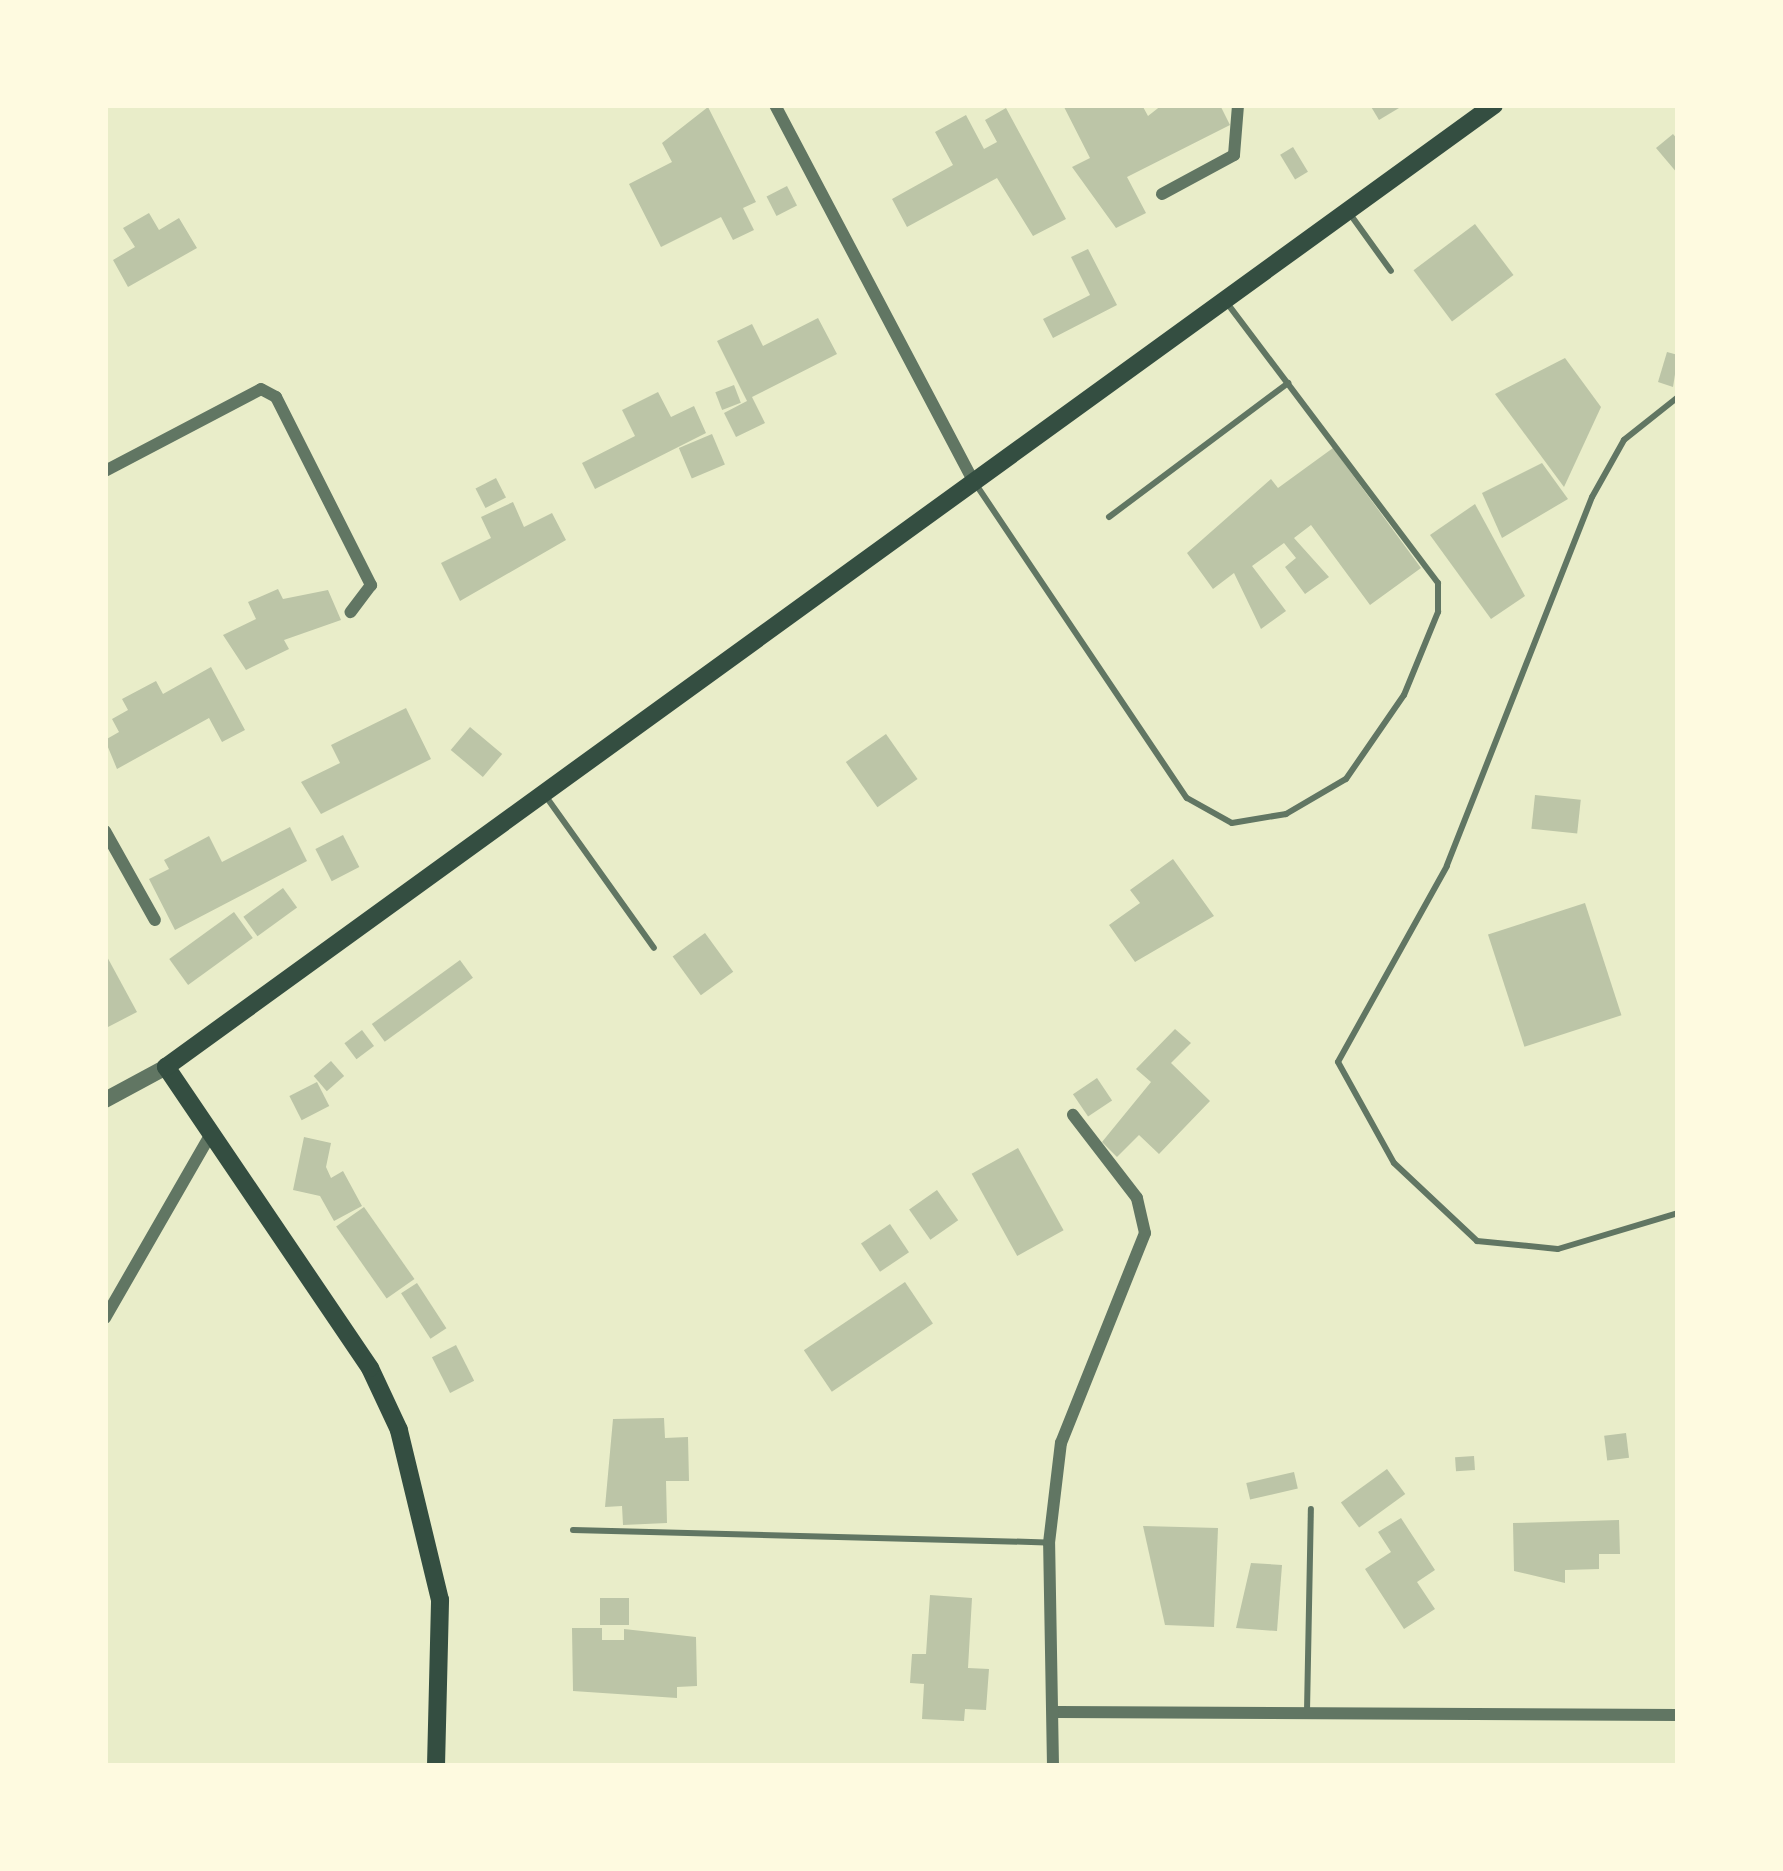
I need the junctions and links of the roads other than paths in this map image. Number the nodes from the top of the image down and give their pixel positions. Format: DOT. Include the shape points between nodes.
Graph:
graph roads {
  1 [pos="775,105"];
  2 [pos="1238,105"];
  3 [pos="1494,105"];
  4 [pos="1162,194"];
  5 [pos="1344,206"];
  6 [pos="1391,271"];
  7 [pos="1220,295"];
  8 [pos="1288,383"];
  9 [pos="1678,397"];
  10 [pos="105,471"];
  11 [pos="971,476"];
  12 [pos="1109,517"];
  13 [pos="351,612"];
  14 [pos="542,790"];
  15 [pos="105,831"];
  16 [pos="155,920"];
  17 [pos="654,948"];
  18 [pos="166,1067"];
  19 [pos="105,1100"];
  20 [pos="1073,1115"];
  21 [pos="211,1134"];
  22 [pos="1678,1214"];
  23 [pos="105,1318"];
  24 [pos="1312,1509"];
  25 [pos="573,1530"];
  26 [pos="1049,1543"];
  27 [pos="1058,1712"];
  28 [pos="1307,1712"];
  29 [pos="1678,1714"];
  30 [pos="436,1766"];
  31 [pos="1053,1766"];
  1 -- 11 [label="street"];
  2 -- 4 [label="street" via="1234,155"];
  3 -- 5 [label="main road"];
  5 -- 6 [label="lane"];
  5 -- 7 [label="main road"];
  7 -- 8 [label="lane"];
  7 -- 11 [label="main road"];
  8 -- 11 [label="lane" via="1431,567 1440,596 1378,746 1286,814 1232,823 1187,798"];
  8 -- 12 [label="lane"];
  9 -- 22 [label="lane" via="1624,440 1592,497 1447,866 1338,1062 1394,1163 1477,1241 1558,1249"];
  10 -- 13 [label="street" via="261,389 276,397 371,586"];
  11 -- 14 [label="main road"];
  14 -- 17 [label="lane"];
  14 -- 18 [label="main road"];
  15 -- 16 [label="street"];
  18 -- 19 [label="street"];
  18 -- 21 [label="main road"];
  20 -- 26 [label="street" via="1137,1198 1145,1234 1061,1443"];
  21 -- 23 [label="street"];
  21 -- 30 [label="main road" via="399,1430 440,1600"];
  24 -- 28 [label="lane"];
  25 -- 26 [label="lane"];
  26 -- 27 [label="street"];
  27 -- 28 [label="street"];
  27 -- 31 [label="street"];
  28 -- 29 [label="street"];
}
